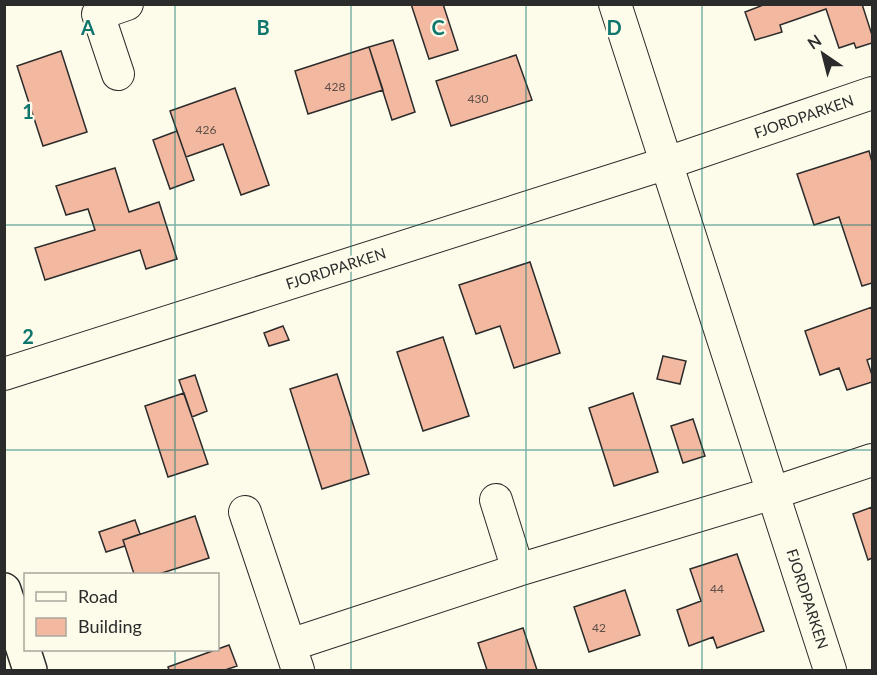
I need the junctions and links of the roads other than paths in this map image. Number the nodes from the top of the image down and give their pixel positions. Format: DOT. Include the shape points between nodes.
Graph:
graph roads {
  1 [pos="127,4"];
  2 [pos="615,4"];
  3 [pos="118,74"];
  4 [pos="873,93"];
  5 [pos="667,164"];
  6 [pos="4,374"];
  7 [pos="873,460"];
  8 [pos="773,493"];
  9 [pos="496,500"];
  10 [pos="245,512"];
  11 [pos="518,570"];
  12 [pos="4,590"];
  13 [pos="294,658"];
  14 [pos="30,670"];
  15 [pos="830,670"];
  1 -- 3 [label="street" via="98,14"];
  2 -- 5 [label="street, FJORDPARKEN"];
  4 -- 5 [label="street, FJORDPARKEN"];
  5 -- 6 [label="street, FJORDPARKEN"];
  5 -- 8 [label="street, FJORDPARKEN"];
  7 -- 8 [label="street"];
  8 -- 11 [label="street"];
  8 -- 15 [label="street, FJORDPARKEN"];
  9 -- 11 [label="street"];
  10 -- 13 [label="street"];
  11 -- 13 [label="street"];
  12 -- 14 [label="street"];
}
